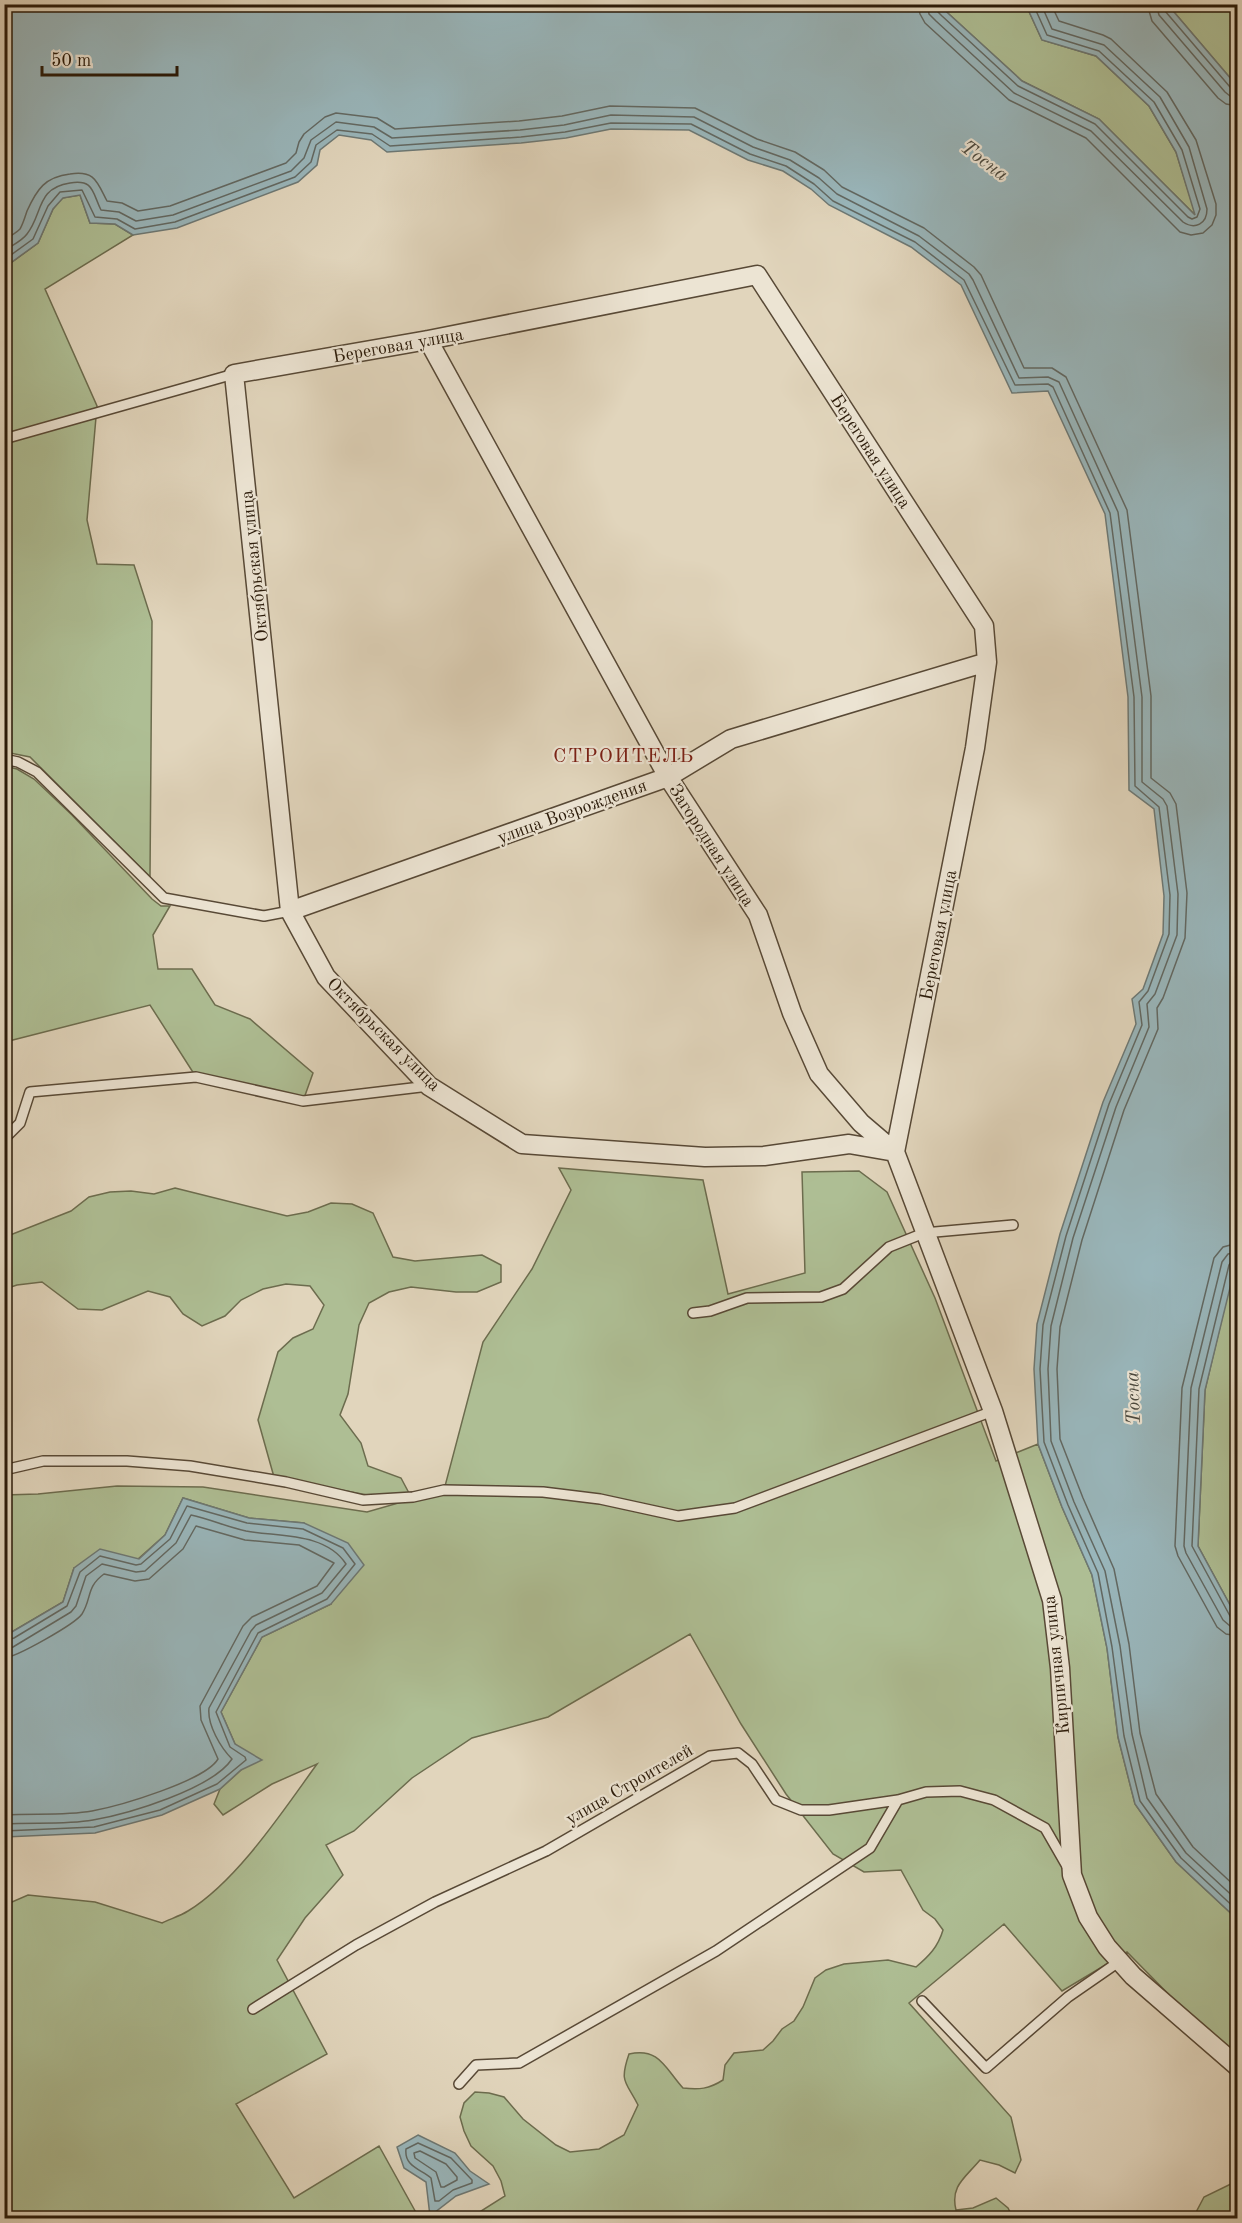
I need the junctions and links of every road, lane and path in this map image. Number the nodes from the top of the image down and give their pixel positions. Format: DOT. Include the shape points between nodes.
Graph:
graph roads {
  1 [pos="428,340"];
  2 [pos="234,374"];
  3 [pos="4,438"];
  4 [pos="987,662"];
  5 [pos="4,759"];
  6 [pos="668,777"];
  7 [pos="290,911"];
  8 [pos="429,1086"];
  9 [pos="4,1139"];
  10 [pos="895,1152"];
  11 [pos="1013,1225"];
  12 [pos="924,1233"];
  13 [pos="693,1313"];
  14 [pos="993,1411"];
  15 [pos="4,1470"];
  16 [pos="898,1800"];
  17 [pos="1072,1875"];
  18 [pos="1120,1961"];
  19 [pos="922,2001"];
  20 [pos="254,2008"];
  21 [pos="1238,2067"];
  22 [pos="459,2084"];
  1 -- 2 [label="street, Береговая улица"];
  1 -- 4 [label="street, Береговая улица" via="757,275 984,626"];
  1 -- 6 [label="street, Загородная улица"];
  2 -- 3 [label="lane"];
  2 -- 7 [label="street, Октябрьская улица"];
  4 -- 6 [label="street, улица Возрождения" via="731,739"];
  4 -- 10 [label="street, Береговая улица" via="975,748"];
  5 -- 7 [label="lane" via="37,772 164,898 264,916"];
  6 -- 7 [label="street, улица Возрождения"];
  6 -- 10 [label="street, Загородная улица" via="758,915 792,1013 819,1074 861,1124"];
  7 -- 8 [label="street, Октябрьская улица" via="326,977"];
  8 -- 9 [label="lane" via="303,1101 196,1077 30,1092 20,1123"];
  8 -- 10 [label="street, Октябрьская улица" via="522,1144 705,1157 764,1156 849,1144"];
  10 -- 12 [label="street, Кирпичная улица"];
  11 -- 12 [label="lane"];
  12 -- 13 [label="lane" via="888,1247 843,1289 820,1297 747,1298"];
  12 -- 14 [label="street, Кирпичная улица"];
  14 -- 15 [label="lane" via="735,1508 678,1516 600,1499 543,1492 444,1490 413,1497 363,1500 190,1466 126,1461 43,1461"];
  14 -- 17 [label="street, Кирпичная улица" via="1052,1600 1060,1668"];
  16 -- 17 [label="lane, улица Строителей" via="926,1792 960,1791 994,1800 1045,1827"];
  16 -- 20 [label="lane, улица Строителей" via="801,1810 776,1800 752,1764 738,1753 711,1756 546,1851 435,1902 356,1945"];
  16 -- 22 [label="lane" via="870,1848 716,1950 519,2063 476,2065"];
  17 -- 18 [label="street, Кирпичная улица" via="1088,1917"];
  18 -- 19 [label="lane" via="1068,1997 986,2068"];
  18 -- 21 [label="street, Кирпичная улица"];
}
